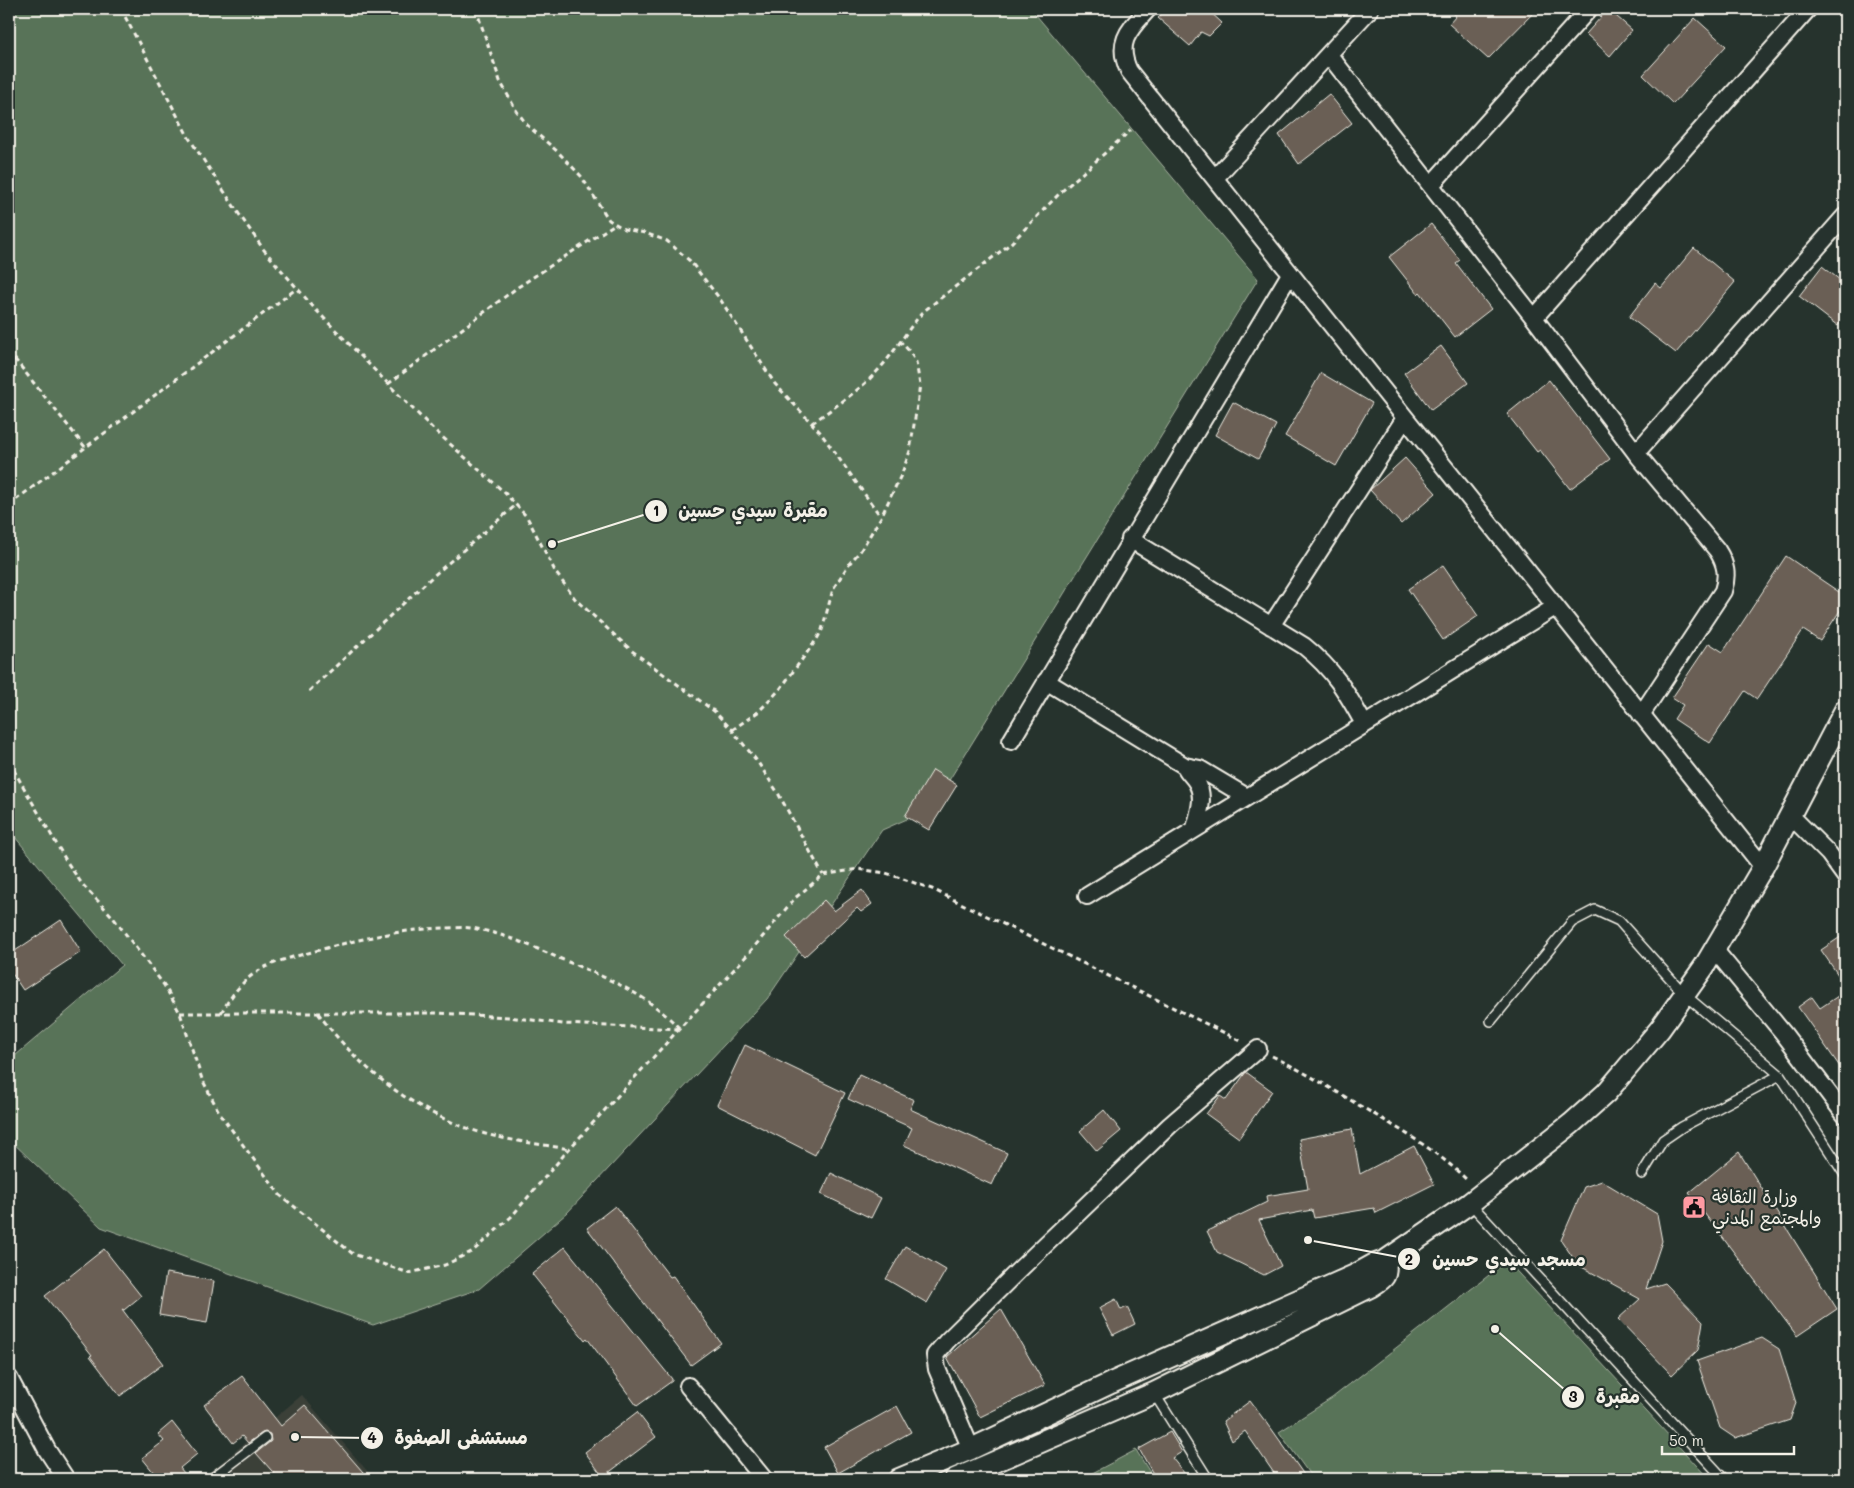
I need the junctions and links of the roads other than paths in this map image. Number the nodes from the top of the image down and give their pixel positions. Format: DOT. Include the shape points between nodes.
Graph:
graph roads {
  1 [pos="1148,9"];
  2 [pos="1370,9"];
  3 [pos="1590,9"];
  4 [pos="1808,9"];
  5 [pos="1329,55"];
  6 [pos="1215,178"];
  7 [pos="1431,186"];
  8 [pos="1845,216"];
  9 [pos="1290,274"];
  10 [pos="1534,318"];
  11 [pos="1405,418"];
  12 [pos="1636,453"];
  13 [pos="1130,539"];
  14 [pos="1555,607"];
  15 [pos="1271,626"];
  16 [pos="1046,681"];
  17 [pos="1845,710"];
  18 [pos="1641,715"];
  19 [pos="1364,724"];
  20 [pos="1011,741"];
  21 [pos="1185,766"];
  22 [pos="1247,797"];
  23 [pos="1790,816"];
  24 [pos="1195,828"];
  25 [pos="1762,867"];
  26 [pos="1845,876"];
  27 [pos="1087,896"];
  28 [pos="1714,949"];
  29 [pos="1684,995"];
  30 [pos="1491,1021"];
  31 [pos="1258,1049"];
  32 [pos="1780,1075"];
  33 [pos="1845,1115"];
  34 [pos="1642,1174"];
  35 [pos="1845,1175"];
  36 [pos="1475,1198"];
  37 [pos="1385,1261"];
  38 [pos="9,1378"];
  39 [pos="688,1386"];
  40 [pos="1154,1393"];
  41 [pos="265,1438"];
  42 [pos="971,1449"];
  43 [pos="222,1476"];
  44 [pos="66,1479"];
  45 [pos="211,1479"];
  46 [pos="764,1479"];
  47 [pos="900,1479"];
  48 [pos="955,1479"];
  49 [pos="1208,1479"];
  50 [pos="1724,1479"];
  1 -- 6 [label="street" via="1126,36 1123,49 1126,64"];
  2 -- 5 [label="street"];
  3 -- 7 [label="street"];
  4 -- 10 [label="street"];
  5 -- 6 [label="street"];
  5 -- 7 [label="street"];
  6 -- 9 [label="street"];
  7 -- 10 [label="street"];
  8 -- 12 [label="street"];
  9 -- 11 [label="street"];
  9 -- 13 [label="street"];
  10 -- 12 [label="street"];
  11 -- 14 [label="street"];
  11 -- 15 [label="street"];
  12 -- 18 [label="street" via="1717,550 1726,572 1723,591"];
  13 -- 15 [label="street"];
  13 -- 16 [label="street"];
  14 -- 18 [label="street"];
  14 -- 19 [label="street"];
  15 -- 19 [label="street" via="1321,659 1345,690"];
  16 -- 20 [label="street"];
  16 -- 21 [label="street"];
  17 -- 23 [label="street"];
  18 -- 25 [label="street"];
  19 -- 22 [label="street"];
  21 -- 22 [label="street" via="1200,769"];
  21 -- 24 [label="street" via="1201,794"];
  22 -- 24 [label="street"];
  23 -- 25 [label="street"];
  23 -- 26 [label="street" via="1829,854"];
  24 -- 27 [label="street"];
  25 -- 28 [label="street"];
  28 -- 29 [label="street"];
  28 -- 33 [label="street"];
  29 -- 30 [label="lane" via="1619,922 1595,910 1572,922"];
  29 -- 32 [label="lane"];
  29 -- 36 [label="street" via="1606,1093"];
  31 -- 42 [label="street" via="1170,1125 936,1355 937,1370"];
  32 -- 34 [label="lane" via="1663,1140"];
  32 -- 35 [label="lane"];
  36 -- 37 [label="street"];
  36 -- 50 [label="lane"];
  37 -- 40 [label="street" via="1386,1275 1374,1284"];
  37 -- 42 [label="street"];
  38 -- 44 [label="street"];
  39 -- 46 [label="street"];
  40 -- 48 [label="street"];
  40 -- 49 [label="lane"];
  41 -- 43 [label="lane"];
  42 -- 47 [label="street"];
  43 -- 45 [label="lane"];
}
